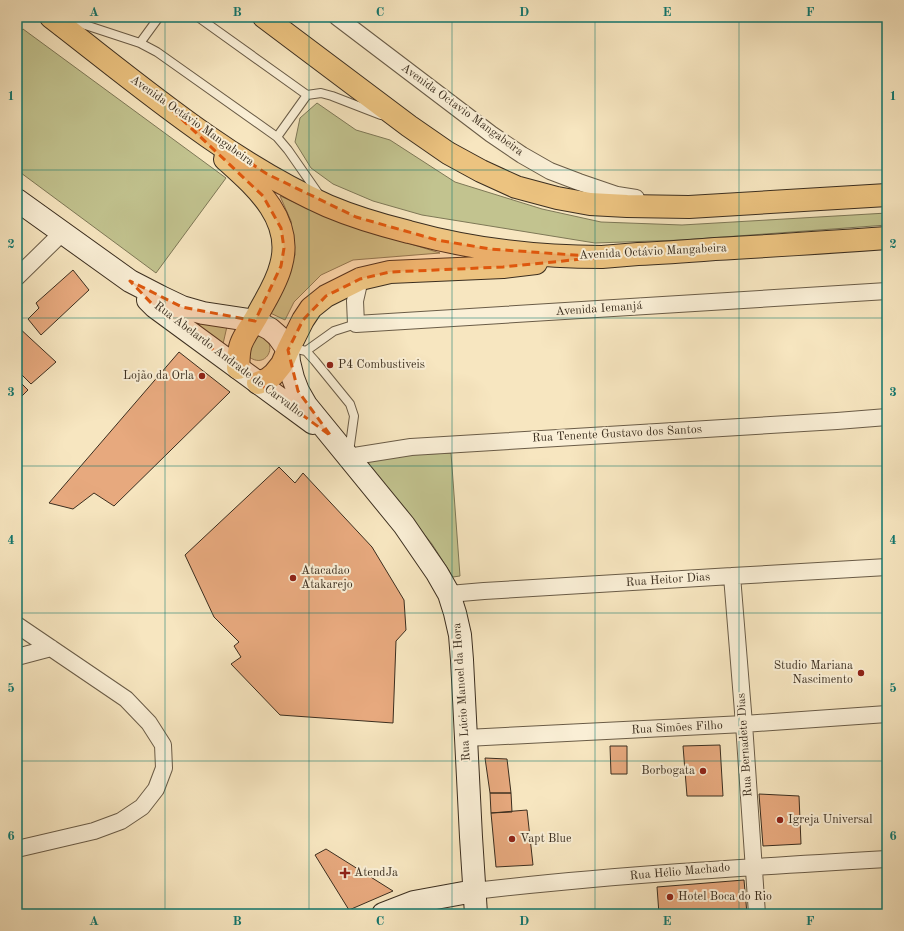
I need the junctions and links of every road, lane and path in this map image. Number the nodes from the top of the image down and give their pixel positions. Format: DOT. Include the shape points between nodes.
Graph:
graph roads {
  1 [pos="79,17"];
  2 [pos="159,17"];
  3 [pos="198,17"];
  4 [pos="264,17"];
  5 [pos="337,17"];
  6 [pos="59,18"];
  7 [pos="140,43"];
  8 [pos="307,95"];
  9 [pos="174,112"];
  10 [pos="409,126"];
  11 [pos="277,137"];
  12 [pos="887,195"];
  13 [pos="17,200"];
  14 [pos="327,206"];
  15 [pos="689,207"];
  16 [pos="62,233"];
  17 [pos="887,238"];
  18 [pos="602,257"];
  19 [pos="17,277"];
  20 [pos="360,279"];
  21 [pos="130,281"];
  22 [pos="887,291"];
  23 [pos="255,321"];
  24 [pos="356,324"];
  25 [pos="297,351"];
  26 [pos="238,368"];
  27 [pos="258,383"];
  28 [pos="887,417"];
  29 [pos="331,436"];
  30 [pos="348,457"];
  31 [pos="887,568"];
  32 [pos="732,576"];
  33 [pos="449,594"];
  34 [pos="17,625"];
  35 [pos="51,648"];
  36 [pos="17,657"];
  37 [pos="887,714"];
  38 [pos="744,724"];
  39 [pos="466,738"];
  40 [pos="17,849"];
  41 [pos="887,858"];
  42 [pos="753,866"];
  43 [pos="474,891"];
  44 [pos="383,914"];
  45 [pos="476,914"];
  46 [pos="757,914"];
  1 -- 6 [label="lane"];
  2 -- 7 [label="lane"];
  3 -- 8 [label="lane"];
  4 -- 10 [label="main road"];
  5 -- 15 [label="street, Avenida Octavio Mangabeira" via="491,134 550,171 617,195"];
  6 -- 7 [label="lane"];
  6 -- 9 [label="main road, Avenida Octávio Mangabeira"];
  7 -- 11 [label="lane" via="157,52"];
  8 -- 10 [label="lane" via="321,93"];
  8 -- 11 [label="lane"];
  9 -- 14 [label="main road, Avenida Octávio Mangabeira" via="226,149"];
  9 -- 23 [label="main road" via="263,196 281,228 284,248 281,266"];
  10 -- 15 [label="main road" via="448,153 516,187 590,204"];
  11 -- 14 [label="lane"];
  12 -- 15 [label="main road"];
  13 -- 16 [label="street, Rua Abelardo Andrade de Carvalho"];
  14 -- 18 [label="main road, Avenida Octávio Mangabeira" via="381,225 437,240 505,251"];
  16 -- 19 [label="street"];
  16 -- 21 [label="street, Rua Abelardo Andrade de Carvalho"];
  17 -- 18 [label="main road, Avenida Octávio Mangabeira"];
  18 -- 20 [label="main road" via="503,267 390,272"];
  20 -- 24 [label="street" via="355,302"];
  20 -- 25 [label="main road" via="326,296 311,308 303,320"];
  21 -- 23 [label="street, Rua Abelardo Andrade de Carvalho" via="182,307"];
  21 -- 26 [label="street, Rua Abelardo Andrade de Carvalho" via="155,307"];
  22 -- 24 [label="street, Avenida Iemanjá"];
  23 -- 25 [label="street, Rua Abelardo Andrade de Carvalho" via="270,329"];
  23 -- 26 [label="main road" via="241,345"];
  24 -- 25 [label="lane" via="334,331"];
  25 -- 27 [label="main road" via="268,379"];
  25 -- 29 [label="street, Rua Abelardo Andrade de Carvalho" via="288,362 298,391"];
  25 -- 30 [label="lane" via="315,361 350,404 354,416"];
  26 -- 27 [label="street, Rua Abelardo Andrade de Carvalho"];
  27 -- 29 [label="street, Rua Abelardo Andrade de Carvalho"];
  28 -- 30 [label="street, Rua Tenente Gustavo dos Santos" via="411,446"];
  29 -- 30 [label="street, Rua Abelardo Andrade de Carvalho"];
  30 -- 33 [label="street, Rua Lúcio Manoel da Hora" via="404,525"];
  31 -- 32 [label="street, Rua Heitor Dias"];
  32 -- 33 [label="street, Rua Heitor Dias"];
  32 -- 38 [label="street, Rua Bernadete Dias"];
  33 -- 39 [label="street, Rua Lúcio Manoel da Hora" via="460,636"];
  34 -- 35 [label="street"];
  35 -- 36 [label="street"];
  35 -- 40 [label="street" via="126,699 149,723 163,745 164,768 156,789 142,807 121,822"];
  37 -- 38 [label="street, Rua Simões Filho"];
  38 -- 39 [label="street, Rua Simões Filho"];
  38 -- 42 [label="street, Rua Bernadete Dias"];
  39 -- 43 [label="street, Rua Lúcio Manoel da Hora"];
  41 -- 42 [label="street, Rua Hélio Machado"];
  42 -- 43 [label="street, Rua Hélio Machado"];
  42 -- 46 [label="street, Rua Bernadete Dias"];
  43 -- 44 [label="street" via="414,902"];
  43 -- 45 [label="street, Rua Lúcio Manoel da Hora"];
}
